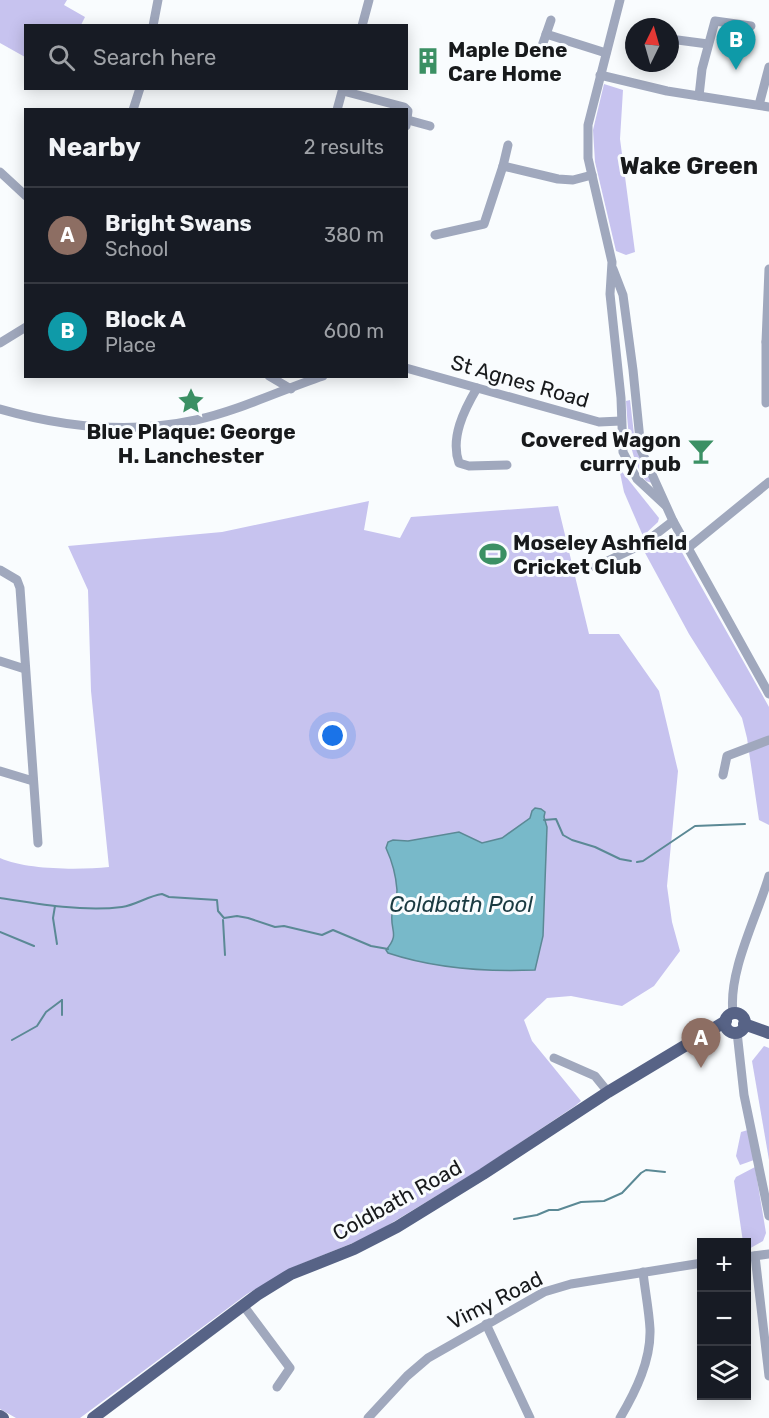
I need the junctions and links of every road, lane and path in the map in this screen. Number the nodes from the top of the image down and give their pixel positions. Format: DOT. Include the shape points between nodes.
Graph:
graph roads {
  1 [pos="158,0"];
  2 [pos="369,0"];
  3 [pos="620,0"];
  4 [pos="551,20"];
  5 [pos="153,24"];
  6 [pos="363,24"];
  7 [pos="751,26"];
  8 [pos="546,34"];
  9 [pos="679,40"];
  10 [pos="708,44"];
  11 [pos="542,46"];
  12 [pos="606,53"];
  13 [pos="769,67"];
  14 [pos="600,75"];
  15 [pos="139,90"];
  16 [pos="343,90"];
  17 [pos="347,90"];
  18 [pos="699,96"];
  19 [pos="764,106"];
  20 [pos="134,108"];
  21 [pos="338,108"];
  22 [pos="406,108"];
  23 [pos="408,123"];
  24 [pos="430,126"];
  25 [pos="508,145"];
  26 [pos="503,166"];
  27 [pos="0,172"];
  28 [pos="592,176"];
  29 [pos="24,194"];
  30 [pos="435,235"];
  31 [pos="612,267"];
  32 [pos="769,269"];
  33 [pos="24,328"];
  34 [pos="768,342"];
  35 [pos="0,343"];
  36 [pos="408,368"];
  37 [pos="272,378"];
  38 [pos="318,378"];
  39 [pos="477,388"];
  40 [pos="291,389"];
  41 [pos="636,397"];
  42 [pos="621,398"];
  43 [pos="766,403"];
  44 [pos="0,409"];
  45 [pos="621,421"];
  46 [pos="507,465"];
  47 [pos="769,482"];
  48 [pos="665,505"];
  49 [pos="673,521"];
  50 [pos="688,548"];
  51 [pos="595,567"];
  52 [pos="0,570"];
  53 [pos="0,661"];
  54 [pos="25,669"];
  55 [pos="769,694"];
  56 [pos="769,741"];
  57 [pos="0,771"];
  58 [pos="723,775"];
  59 [pos="33,781"];
  60 [pos="38,843"];
  61 [pos="769,876"];
  62 [pos="729,1017"];
  63 [pos="741,1028"];
  64 [pos="769,1033"];
  65 [pos="554,1059"];
  66 [pos="608,1092"];
  67 [pos="769,1216"];
  68 [pos="769,1254"];
  69 [pos="751,1256"];
  70 [pos="697,1264"];
  71 [pos="643,1272"];
  72 [pos="243,1305"];
  73 [pos="486,1324"];
  74 [pos="769,1376"];
  75 [pos="277,1387"];
  76 [pos="93,1418"];
  77 [pos="368,1418"];
  78 [pos="530,1418"];
  79 [pos="621,1418"];
  1 -- 5 [label="street"];
  2 -- 6 [label="street"];
  3 -- 12 [label="street"];
  4 -- 8 [label="street"];
  7 -- 10 [label="street" via="715,21"];
  8 -- 11 [label="street"];
  8 -- 12 [label="street"];
  9 -- 10 [label="street"];
  10 -- 18 [label="street"];
  12 -- 14 [label="street"];
  13 -- 19 [label="street"];
  14 -- 18 [label="street"];
  14 -- 28 [label="street" via="588,125"];
  15 -- 20 [label="street"];
  16 -- 21 [label="street"];
  17 -- 22 [label="street"];
  18 -- 19 [label="street"];
  23 -- 24 [label="street"];
  25 -- 26 [label="street"];
  26 -- 28 [label="street" via="558,179"];
  26 -- 30 [label="street" via="484,224"];
  27 -- 29 [label="street"];
  28 -- 31 [label="street"];
  31 -- 41 [label="street" via="623,294"];
  31 -- 42 [label="street" via="610,294"];
  32 -- 34 [label="street"];
  33 -- 35 [label="street"];
  34 -- 43 [label="street"];
  36 -- 39 [label="street, St Agnes Road"];
  37 -- 40 [label="street"];
  38 -- 40 [label="street"];
  39 -- 45 [label="street, St Agnes Road" via="599,422"];
  39 -- 46 [label="street" via="466,406 457,438 459,463"];
  40 -- 44 [label="street" via="196,420 141,426 67,425"];
  41 -- 42 [label="street"];
  41 -- 48 [label="street" via="641,450"];
  42 -- 45 [label="street"];
  45 -- 48 [label="street" via="623,452 629,466"];
  47 -- 50 [label="street"];
  48 -- 49 [label="street"];
  49 -- 50 [label="street"];
  49 -- 51 [label="street" via="643,544"];
  50 -- 55 [label="street"];
  52 -- 54 [label="street" via="17,580 20,588"];
  53 -- 54 [label="street"];
  54 -- 59 [label="street"];
  56 -- 58 [label="street" via="728,756"];
  57 -- 59 [label="street"];
  59 -- 60 [label="street"];
  61 -- 62 [label="street" via="737,973"];
  62 -- 63 [label="main road" via="728,1029"];
  62 -- 66 [label="main road, Coldbath Road"];
  63 -- 64 [label="main road"];
  63 -- 67 [label="street" via="744,1095"];
  65 -- 66 [label="street" via="595,1076"];
  66 -- 72 [label="main road, Coldbath Road" via="397,1227 291,1274"];
  68 -- 69 [label="street"];
  69 -- 74 [label="street"];
  70 -- 71 [label="street, Vimy Road"];
  71 -- 73 [label="street, Vimy Road" via="544,1292"];
  71 -- 79 [label="street" via="649,1346 639,1383"];
  72 -- 75 [label="street" via="290,1368"];
  72 -- 76 [label="main road, Coldbath Road"];
  73 -- 77 [label="street, Vimy Road" via="428,1358"];
  73 -- 78 [label="street"];
}
